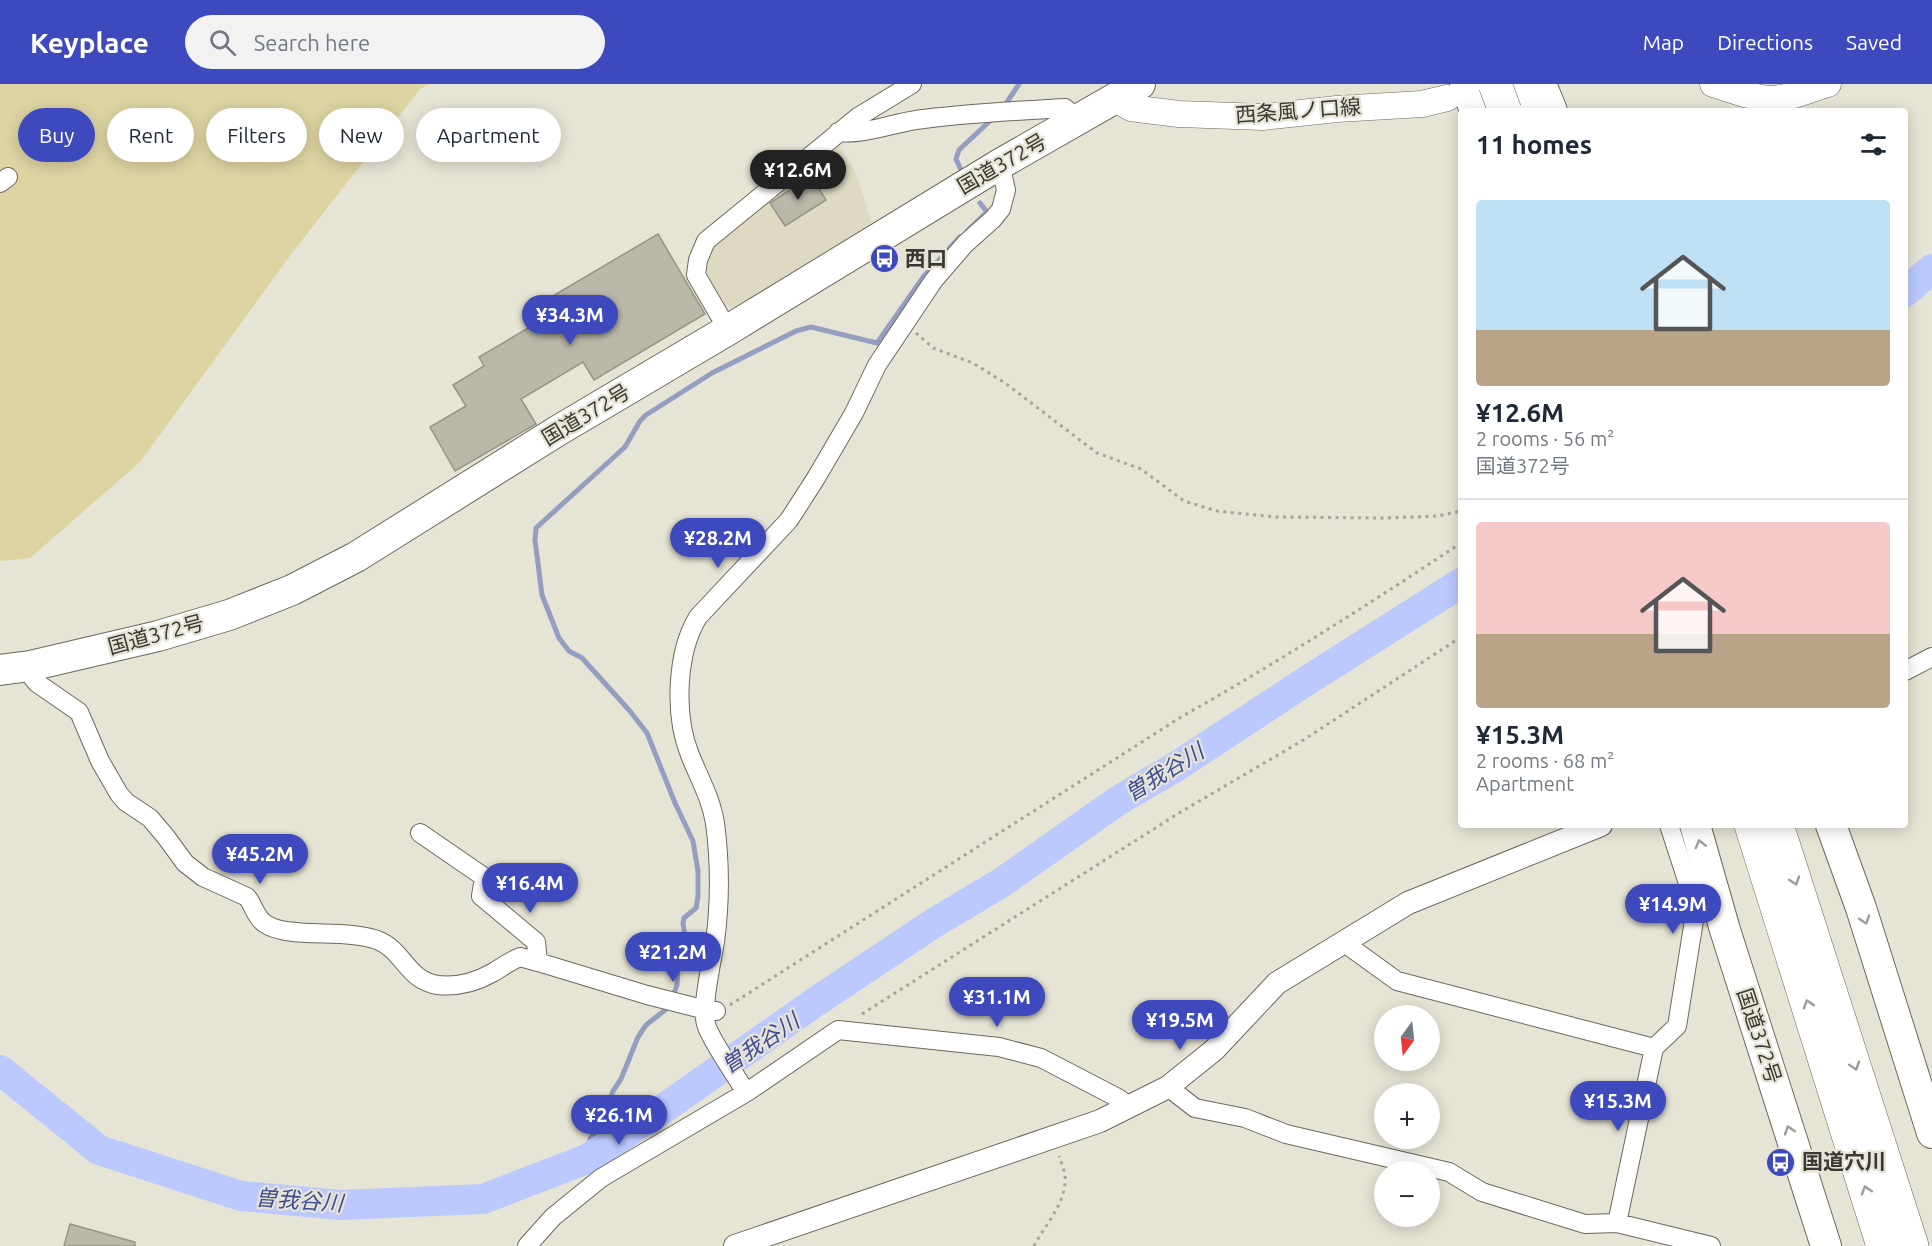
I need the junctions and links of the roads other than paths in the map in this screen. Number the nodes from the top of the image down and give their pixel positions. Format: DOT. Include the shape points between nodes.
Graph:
graph roads {
  1 [pos="912,84"];
  2 [pos="1713,84"];
  3 [pos="1828,84"];
  4 [pos="1124,89"];
  5 [pos="1504,96"];
  6 [pos="1079,120"];
  7 [pos="838,132"];
  8 [pos="1000,164"];
  9 [pos="728,330"];
  10 [pos="1932,657"];
  11 [pos="30,666"];
  12 [pos="1908,669"];
  13 [pos="0,670"];
  14 [pos="1594,828"];
  15 [pos="1670,828"];
  16 [pos="1696,828"];
  17 [pos="1753,828"];
  18 [pos="1778,828"];
  19 [pos="1832,828"];
  20 [pos="420,833"];
  21 [pos="1343,942"];
  22 [pos="538,962"];
  23 [pos="706,1014"];
  24 [pos="1654,1048"];
  25 [pos="1168,1087"];
  26 [pos="743,1088"];
  27 [pos="1130,1107"];
  28 [pos="1932,1133"];
  29 [pos="1617,1223"];
  30 [pos="527,1246"];
  31 [pos="735,1246"];
  32 [pos="1711,1246"];
  33 [pos="1826,1246"];
  34 [pos="1883,1246"];
  35 [pos="1912,1246"];
  1 -- 7 [label="street"];
  2 -- 3 [label="main road" via="1769,99"];
  4 -- 5 [label="main road, 西条風ノ口線" via="1131,108 1241,117"];
  4 -- 6 [label="highway, 国道372号"];
  6 -- 7 [label="street" via="1065,108 915,120"];
  6 -- 8 [label="highway, 国道372号"];
  7 -- 9 [label="street" via="706,241 696,275"];
  8 -- 9 [label="highway, 国道372号"];
  8 -- 23 [label="street" via="1006,189 1002,209 941,271 905,322 789,520 698,617 688,635 681,678 681,724 711,804 717,846 716,925"];
  9 -- 11 [label="highway, 国道372号" via="356,557 292,590 229,615 158,636"];
  10 -- 12 [label="street"];
  11 -- 13 [label="highway, 国道372号"];
  11 -- 22 [label="street" via="37,683 80,712 100,761 126,802 150,818 192,870 243,894 266,924 280,930 376,939 392,949 418,978 437,985 469,982 520,957"];
  14 -- 21 [label="street" via="1408,903"];
  15 -- 24 [label="street" via="1696,908 1677,1026"];
  33 -- 16 [label="highway, 国道372号, one-way"];
  34 -- 17 [label="highway, one-way"];
  18 -- 35 [label="highway, one-way"];
  19 -- 28 [label="highway, one-way"];
  20 -- 22 [label="street" via="484,877 481,896 536,942"];
  21 -- 24 [label="street" via="1397,981"];
  21 -- 25 [label="street" via="1277,983 1214,1050"];
  22 -- 23 [label="street"];
  23 -- 26 [label="street"];
  24 -- 29 [label="street"];
  25 -- 27 [label="street"];
  25 -- 29 [label="street" via="1195,1108 1449,1172 1482,1192 1586,1224"];
  26 -- 27 [label="street" via="837,1029 999,1047 1030,1055"];
  26 -- 30 [label="street" via="601,1178 553,1217"];
  27 -- 31 [label="street" via="1052,1138"];
  29 -- 32 [label="street"];
}
